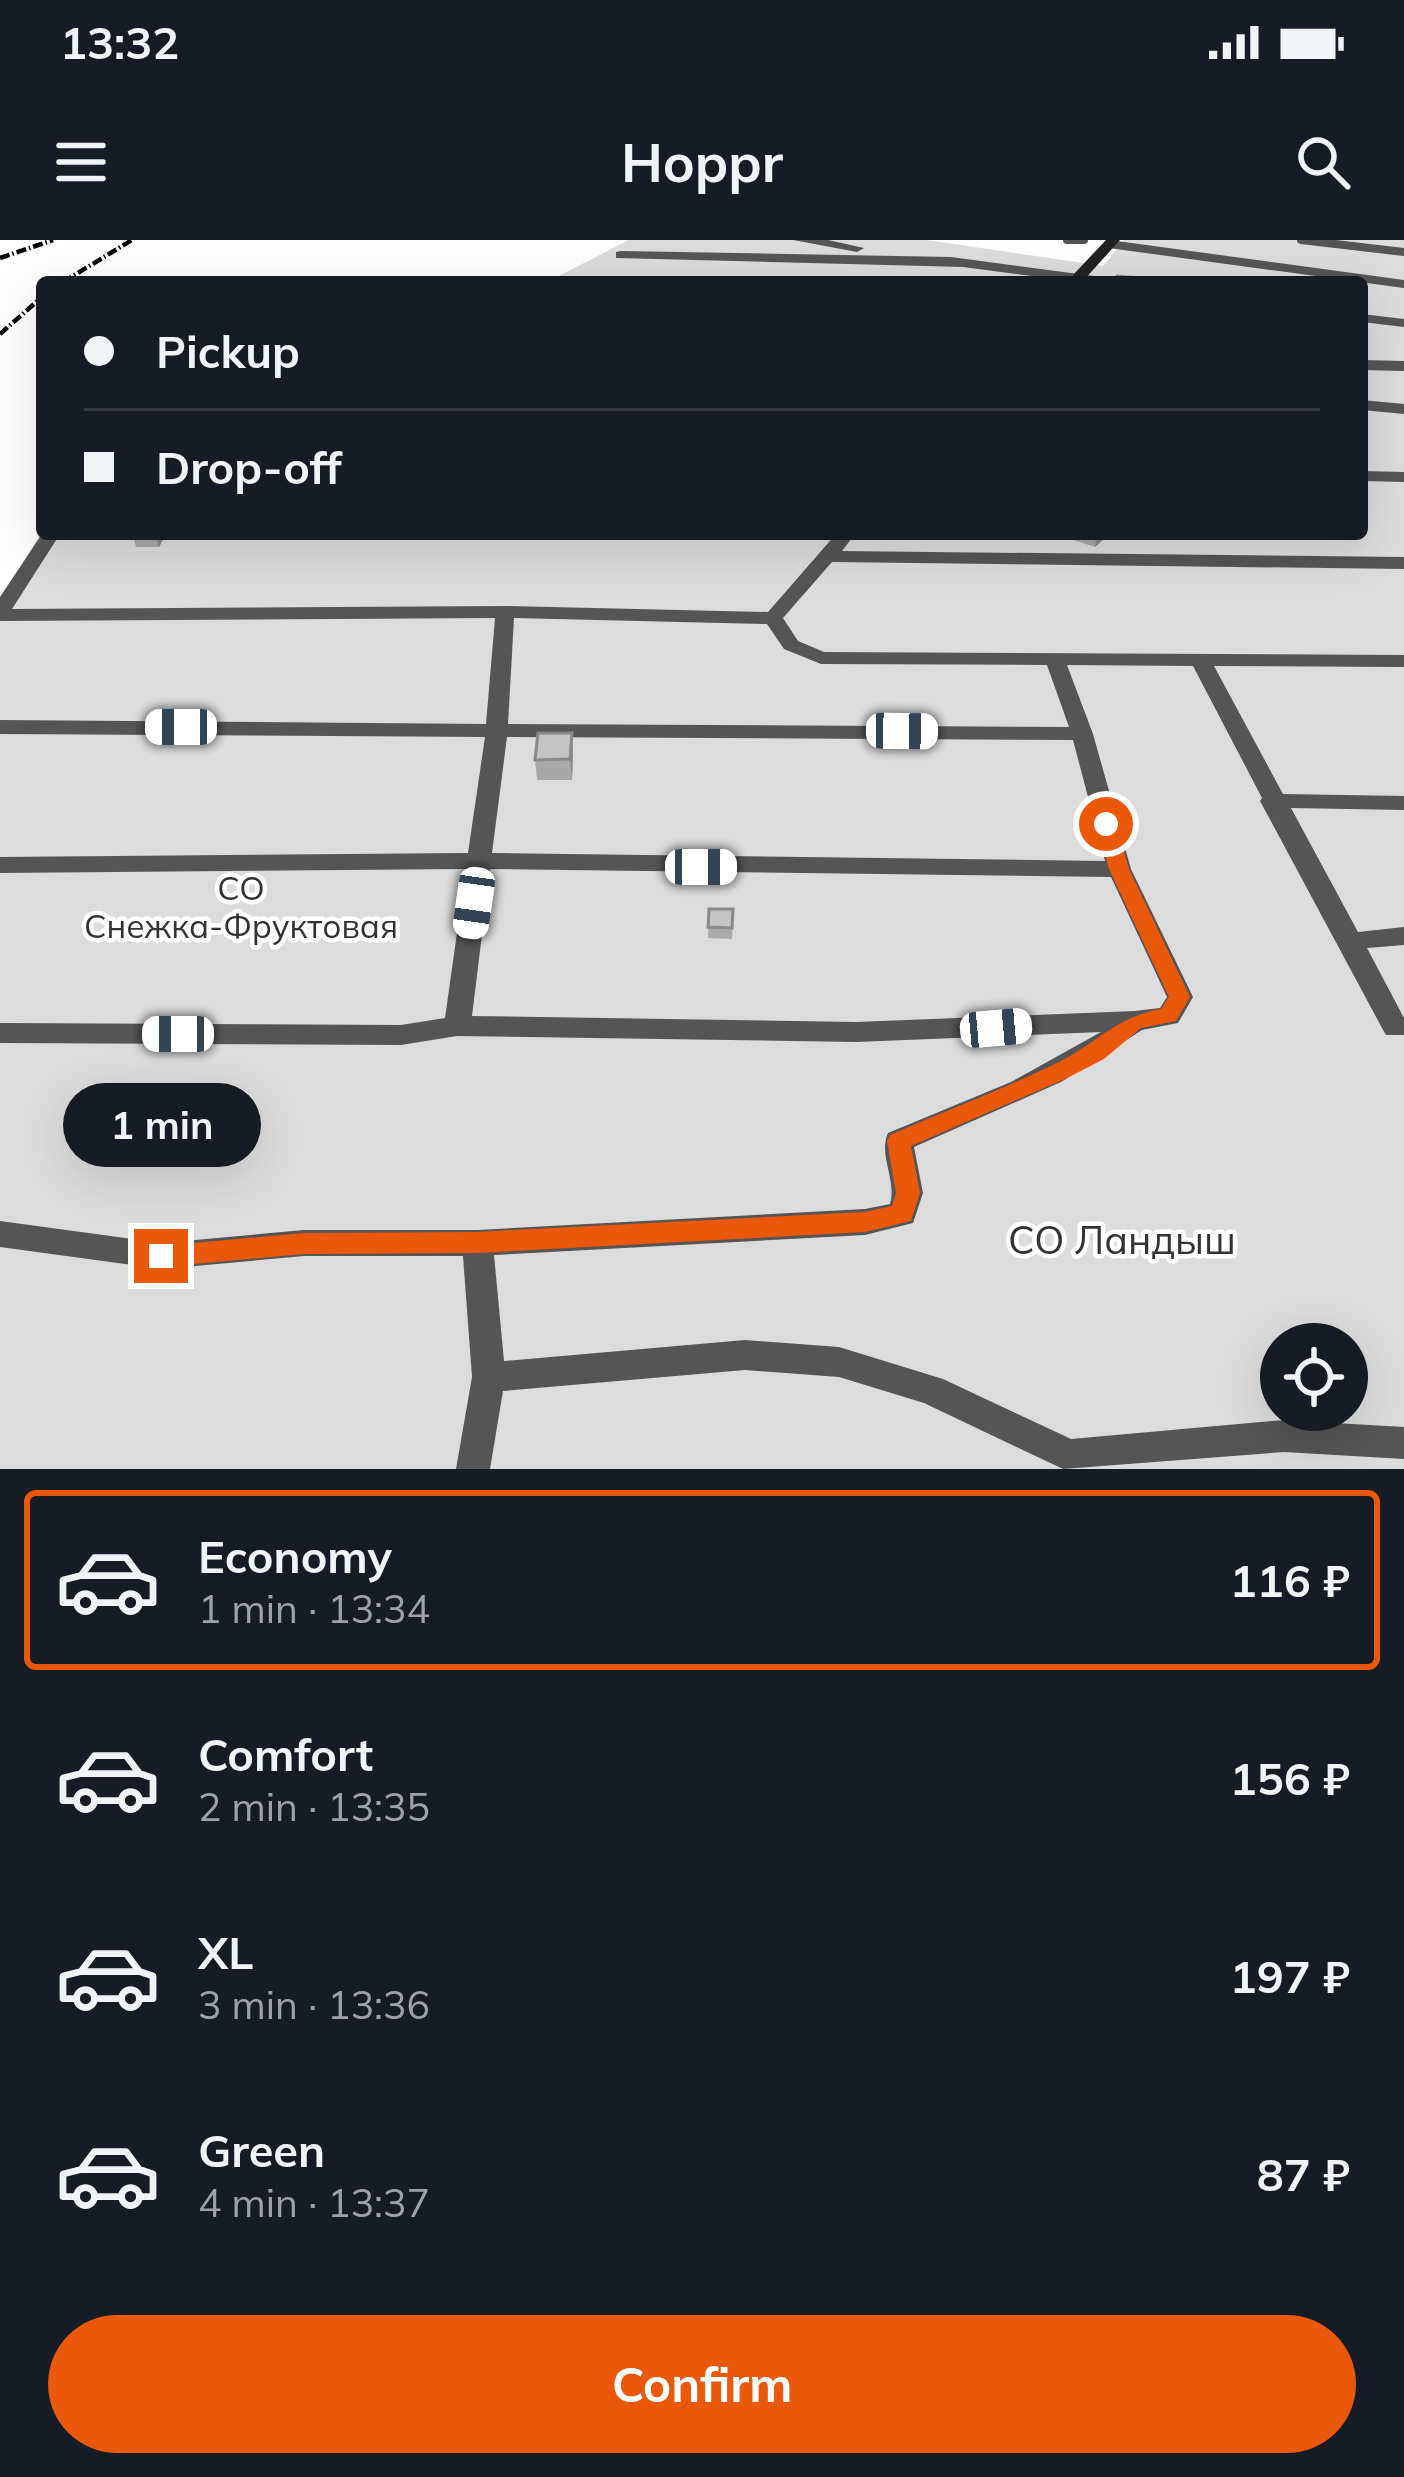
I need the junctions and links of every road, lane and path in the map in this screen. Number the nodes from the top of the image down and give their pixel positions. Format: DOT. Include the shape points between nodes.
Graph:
graph roads {
  1 [pos="800,240"];
  2 [pos="1067,240"];
  3 [pos="1084,240"];
  4 [pos="1301,240"];
  5 [pos="1111,242"];
  6 [pos="1404,252"];
  7 [pos="621,255"];
  8 [pos="962,262"];
  9 [pos="1051,276"];
  10 [pos="1080,276"];
  11 [pos="1348,276"];
  12 [pos="1368,279"];
  13 [pos="1404,284"];
  14 [pos="1368,319"];
  15 [pos="1404,323"];
  16 [pos="1368,365"];
  17 [pos="1404,366"];
  18 [pos="1368,406"];
  19 [pos="1404,409"];
  20 [pos="1368,476"];
  21 [pos="1404,477"];
  22 [pos="47,540"];
  23 [pos="842,540"];
  24 [pos="829,556"];
  25 [pos="1404,563"];
  26 [pos="506,612"];
  27 [pos="0,614"];
  28 [pos="773,618"];
  29 [pos="1201,658"];
  30 [pos="1055,660"];
  31 [pos="1404,662"];
  32 [pos="0,727"];
  33 [pos="497,727"];
  34 [pos="1082,734"];
  35 [pos="1272,801"];
  36 [pos="1404,803"];
  37 [pos="480,861"];
  38 [pos="0,865"];
  39 [pos="1119,869"];
  40 [pos="1404,936"];
  41 [pos="1353,941"];
  42 [pos="1135,1021"];
  43 [pos="457,1026"];
  44 [pos="1396,1028"];
  45 [pos="0,1033"];
  46 [pos="0,1234"];
  47 [pos="476,1243"];
  48 [pos="489,1377"];
  49 [pos="1404,1443"];
  50 [pos="1076,1462"];
  51 [pos="473,1469"];
  1 -- 8 [label="street"];
  2 -- 3 [label="lane"];
  4 -- 6 [label="lane"];
  5 -- 10 [label="street"];
  5 -- 11 [label="lane"];
  7 -- 8 [label="street"];
  8 -- 9 [label="street"];
  12 -- 13 [label="lane"];
  14 -- 15 [label="street"];
  16 -- 17 [label="street"];
  18 -- 19 [label="street"];
  20 -- 21 [label="street"];
  22 -- 27 [label="street"];
  23 -- 24 [label="street"];
  24 -- 25 [label="street"];
  24 -- 28 [label="street"];
  26 -- 27 [label="street"];
  26 -- 28 [label="street"];
  26 -- 33 [label="street"];
  28 -- 30 [label="street" via="791,646 821,658"];
  29 -- 30 [label="street"];
  29 -- 31 [label="street"];
  29 -- 35 [label="street"];
  30 -- 34 [label="street"];
  32 -- 33 [label="street"];
  33 -- 34 [label="street"];
  33 -- 37 [label="street"];
  34 -- 39 [label="street"];
  35 -- 36 [label="street"];
  35 -- 41 [label="street"];
  37 -- 38 [label="street"];
  37 -- 39 [label="street"];
  37 -- 43 [label="street"];
  39 -- 42 [label="street" via="1180,997 1168,1016"];
  40 -- 41 [label="street"];
  41 -- 44 [label="street"];
  42 -- 43 [label="street" via="856,1033"];
  42 -- 47 [label="street" via="1096,1053 1023,1090 898,1141 908,1193 902,1214"];
  43 -- 45 [label="street" via="401,1035"];
  46 -- 47 [label="street" via="161,1256 304,1244"];
  47 -- 48 [label="street"];
  48 -- 50 [label="street" via="746,1355 839,1362 931,1390"];
  48 -- 51 [label="street"];
  49 -- 50 [label="street" via="1284,1436"];
}
